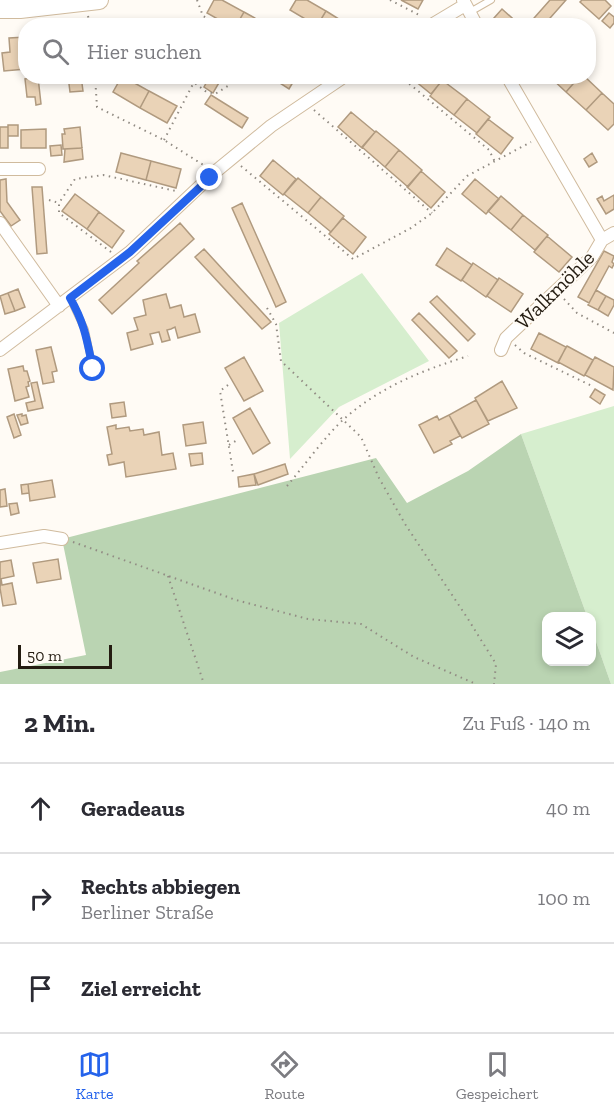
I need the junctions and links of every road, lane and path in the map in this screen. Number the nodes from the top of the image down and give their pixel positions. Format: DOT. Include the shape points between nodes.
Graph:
graph roads {
  1 [pos="99,0"];
  2 [pos="197,0"];
  3 [pos="390,0"];
  4 [pos="491,0"];
  5 [pos="466,6"];
  6 [pos="0,9"];
  7 [pos="206,18"];
  8 [pos="422,18"];
  9 [pos="443,18"];
  10 [pos="95,84"];
  11 [pos="193,84"];
  12 [pos="231,84"];
  13 [pos="333,84"];
  14 [pos="410,84"];
  15 [pos="512,84"];
  16 [pos="307,101"];
  17 [pos="542,135"];
  18 [pos="164,140"];
  19 [pos="232,158"];
  20 [pos="495,162"];
  21 [pos="0,169"];
  22 [pos="39,169"];
  23 [pos="215,172"];
  24 [pos="192,195"];
  25 [pos="49,201"];
  26 [pos="59,203"];
  27 [pos="432,213"];
  28 [pos="0,224"];
  29 [pos="614,233"];
  30 [pos="602,240"];
  31 [pos="120,259"];
  32 [pos="556,291"];
  33 [pos="64,302"];
  34 [pos="267,308"];
  35 [pos="614,333"];
  36 [pos="506,338"];
  37 [pos="0,350"];
  38 [pos="501,351"];
  39 [pos="468,356"];
  40 [pos="93,369"];
  41 [pos="228,385"];
  42 [pos="592,386"];
  43 [pos="343,419"];
  44 [pos="239,439"];
  45 [pos="229,445"];
  46 [pos="233,472"];
  47 [pos="287,486"];
  48 [pos="62,538"];
  49 [pos="0,543"];
  50 [pos="168,575"];
  51 [pos="204,684"];
  52 [pos="476,684"];
  53 [pos="494,684"];
  1 -- 6 [label="street"];
  2 -- 7 [label="path"];
  3 -- 8 [label="path"];
  4 -- 5 [label="lane"];
  5 -- 9 [label="street"];
  10 -- 18 [label="path" via="97,106"];
  11 -- 12 [label="path" via="215,94"];
  11 -- 18 [label="path"];
  13 -- 16 [label="street"];
  14 -- 20 [label="path" via="489,150"];
  15 -- 17 [label="street"];
  16 -- 19 [label="street"];
  16 -- 27 [label="path" via="319,116"];
  17 -- 20 [label="path"];
  17 -- 30 [label="street"];
  18 -- 23 [label="path"];
  19 -- 23 [label="street"];
  19 -- 27 [label="path" via="353,259"];
  20 -- 27 [label="path" via="467,176"];
  21 -- 22 [label="street"];
  23 -- 24 [label="street"];
  24 -- 26 [label="path" via="103,175 75,179"];
  24 -- 31 [label="street"];
  25 -- 26 [label="path"];
  26 -- 31 [label="path" via="59,213"];
  28 -- 33 [label="street"];
  29 -- 30 [label="street, Walkmöhle"];
  30 -- 32 [label="street, Walkmöhle" via="592,257"];
  31 -- 33 [label="street"];
  32 -- 35 [label="path" via="578,313"];
  32 -- 36 [label="street, Walkmöhle"];
  33 -- 37 [label="street"];
  33 -- 40 [label="lane" via="80,316"];
  34 -- 43 [label="path" via="276,324 281,361"];
  36 -- 38 [label="street, Walkmöhle"];
  36 -- 42 [label="path" via="524,353"];
  39 -- 43 [label="path" via="413,375"];
  41 -- 45 [label="path" via="220,391"];
  43 -- 47 [label="path"];
  43 -- 53 [label="path" via="361,437 405,524 496,664"];
  44 -- 45 [label="path"];
  45 -- 46 [label="path"];
  48 -- 49 [label="street" via="44,536"];
  48 -- 50 [label="path"];
  50 -- 51 [label="path"];
  50 -- 52 [label="path" via="236,600 308,619 361,624 414,657"];
}
